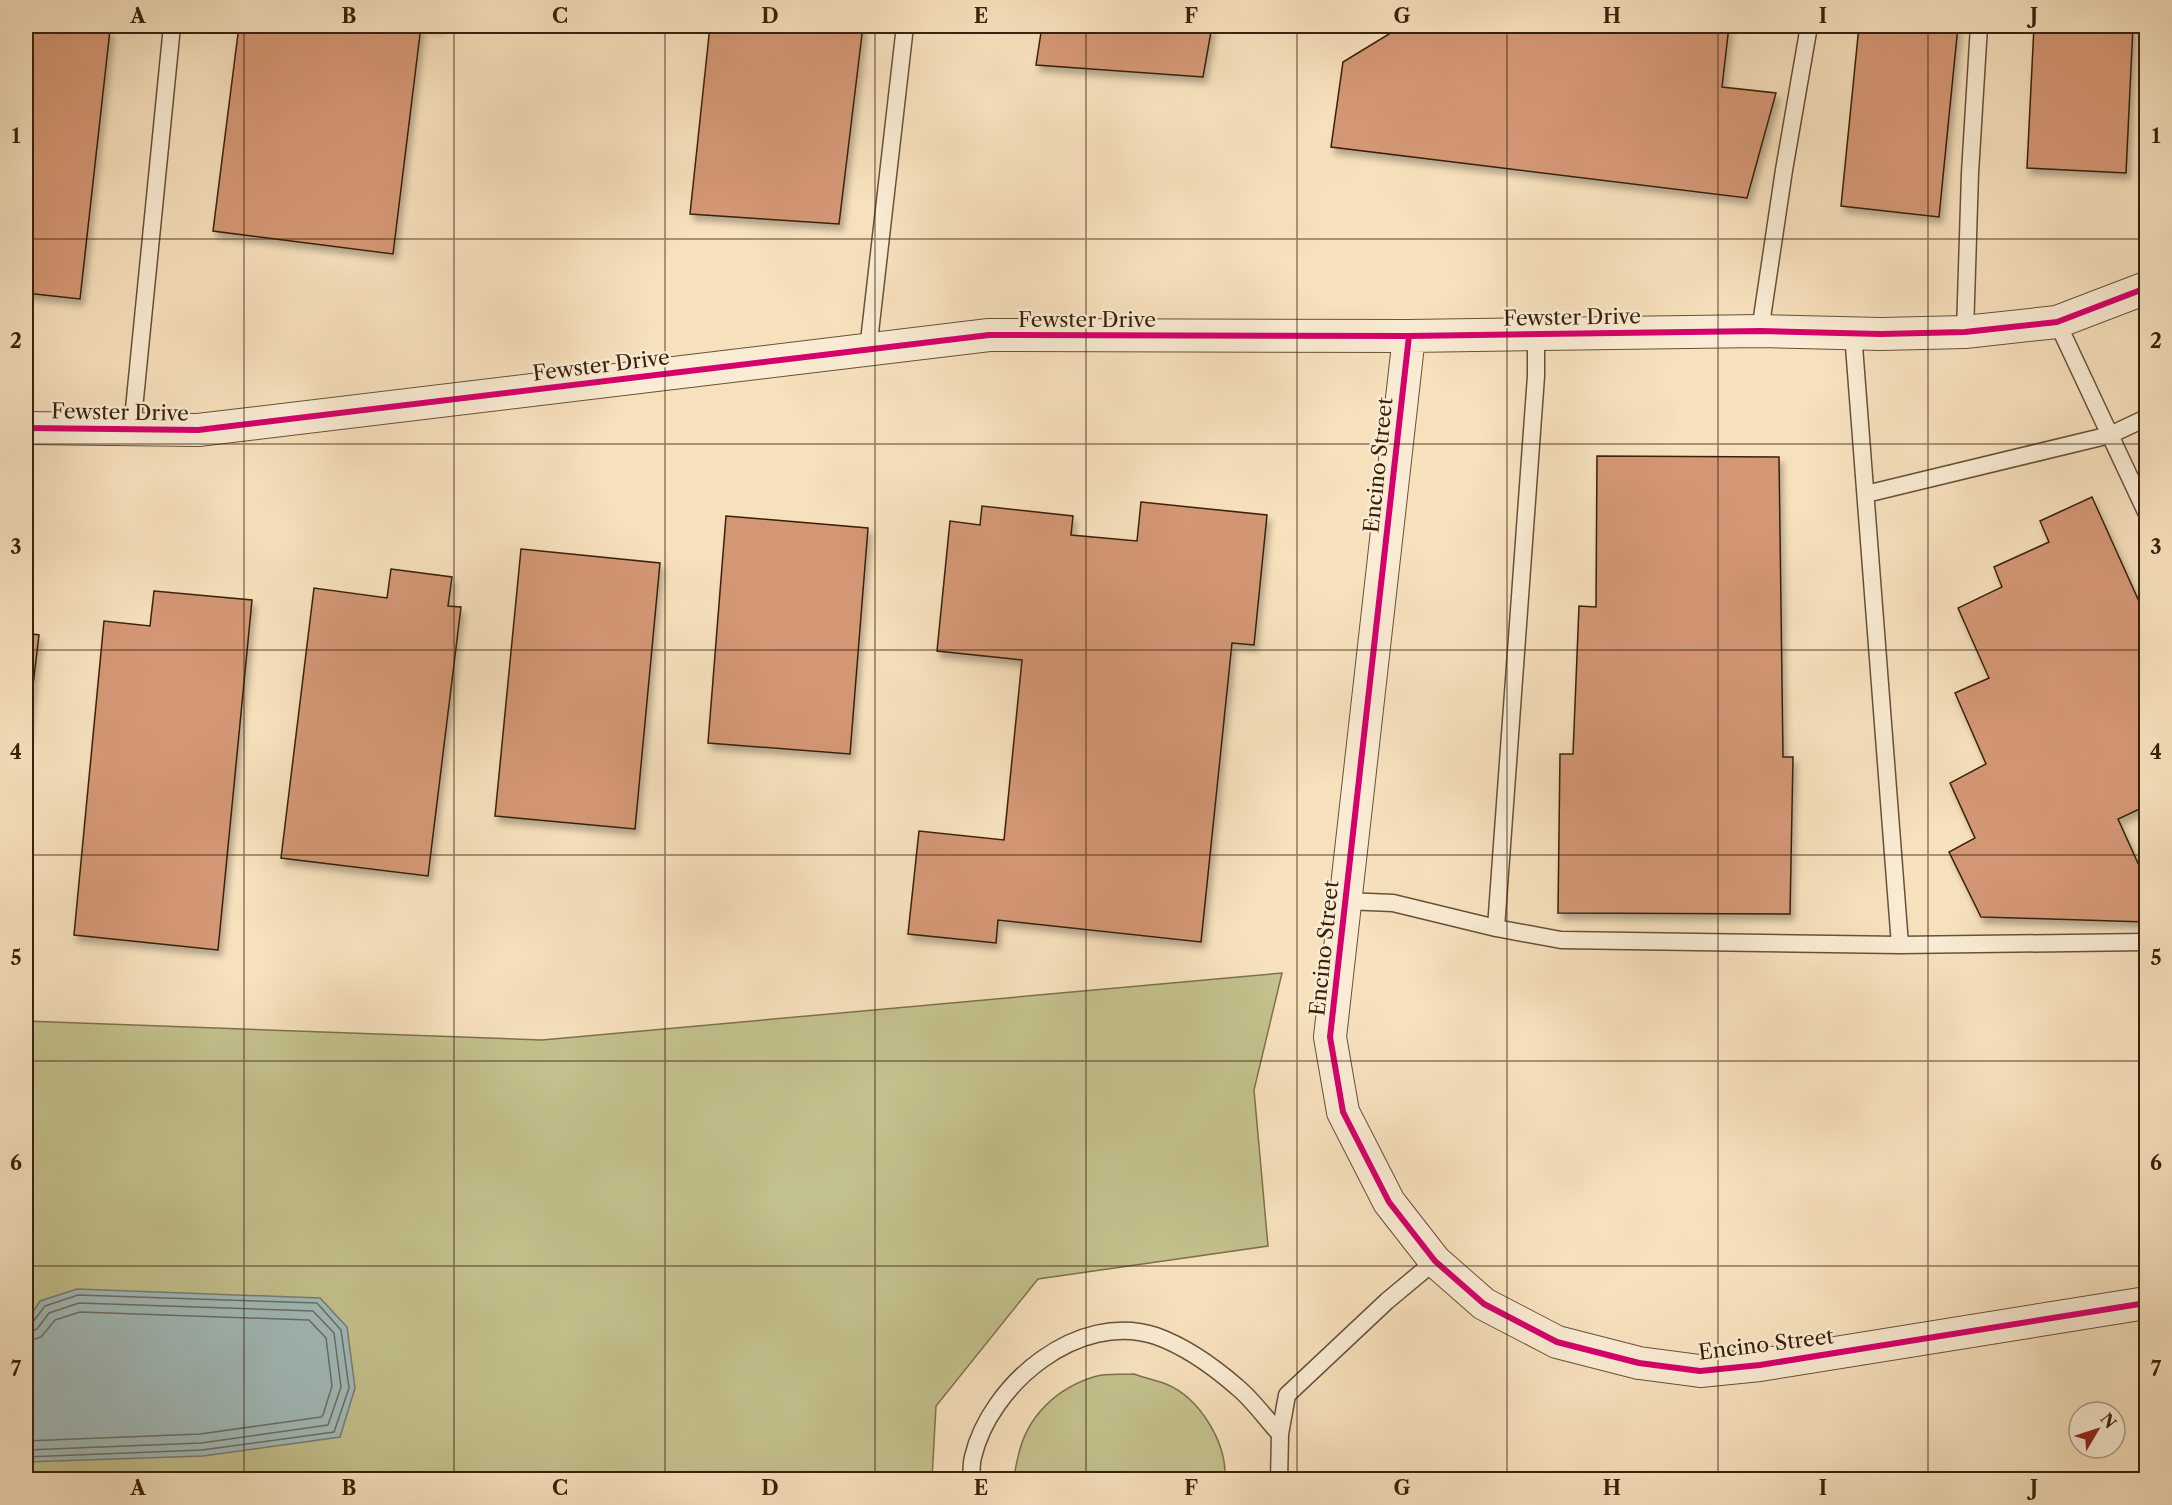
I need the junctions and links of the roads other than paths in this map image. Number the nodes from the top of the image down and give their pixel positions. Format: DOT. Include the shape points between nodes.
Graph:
graph roads {
  1 [pos="172,26"];
  2 [pos="905,26"];
  3 [pos="1809,26"];
  4 [pos="1979,26"];
  5 [pos="2146,288"];
  6 [pos="2057,322"];
  7 [pos="1760,331"];
  8 [pos="1965,332"];
  9 [pos="1853,333"];
  10 [pos="1536,334"];
  11 [pos="1409,336"];
  12 [pos="868,350"];
  13 [pos="2146,418"];
  14 [pos="26,428"];
  15 [pos="132,429"];
  16 [pos="2110,435"];
  17 [pos="1866,494"];
  18 [pos="2146,512"];
  19 [pos="1346,901"];
  20 [pos="1496,928"];
  21 [pos="2146,942"];
  22 [pos="1900,945"];
  23 [pos="1435,1261"];
  24 [pos="2146,1303"];
  25 [pos="1280,1434"];
  26 [pos="972,1479"];
  27 [pos="1279,1479"];
  1 -- 15 [label="lane"];
  2 -- 12 [label="lane"];
  3 -- 7 [label="lane"];
  4 -- 8 [label="lane"];
  5 -- 6 [label="street, Fewster Drive"];
  6 -- 8 [label="street, Fewster Drive"];
  6 -- 16 [label="lane"];
  7 -- 9 [label="street, Fewster Drive"];
  7 -- 10 [label="street, Fewster Drive"];
  8 -- 9 [label="street, Fewster Drive"];
  9 -- 17 [label="lane"];
  10 -- 11 [label="street, Fewster Drive"];
  10 -- 20 [label="lane"];
  11 -- 12 [label="street, Fewster Drive" via="989,335"];
  11 -- 19 [label="street, Encino Street"];
  12 -- 15 [label="street, Fewster Drive" via="198,430"];
  13 -- 16 [label="lane"];
  14 -- 15 [label="street, Fewster Drive"];
  16 -- 17 [label="lane"];
  16 -- 18 [label="lane"];
  17 -- 22 [label="lane"];
  19 -- 20 [label="lane" via="1392,903"];
  19 -- 23 [label="street, Encino Street" via="1330,1037 1343,1112 1389,1202"];
  20 -- 22 [label="lane" via="1561,940"];
  21 -- 22 [label="lane"];
  23 -- 24 [label="street, Encino Street" via="1484,1304 1557,1342 1639,1363 1700,1371 1760,1365"];
  23 -- 25 [label="lane" via="1287,1395"];
  25 -- 26 [label="lane" via="1238,1387 1184,1349 1154,1336 1095,1333 1061,1347 1026,1371 1005,1394 985,1425 973,1457"];
  25 -- 27 [label="lane"];
}
